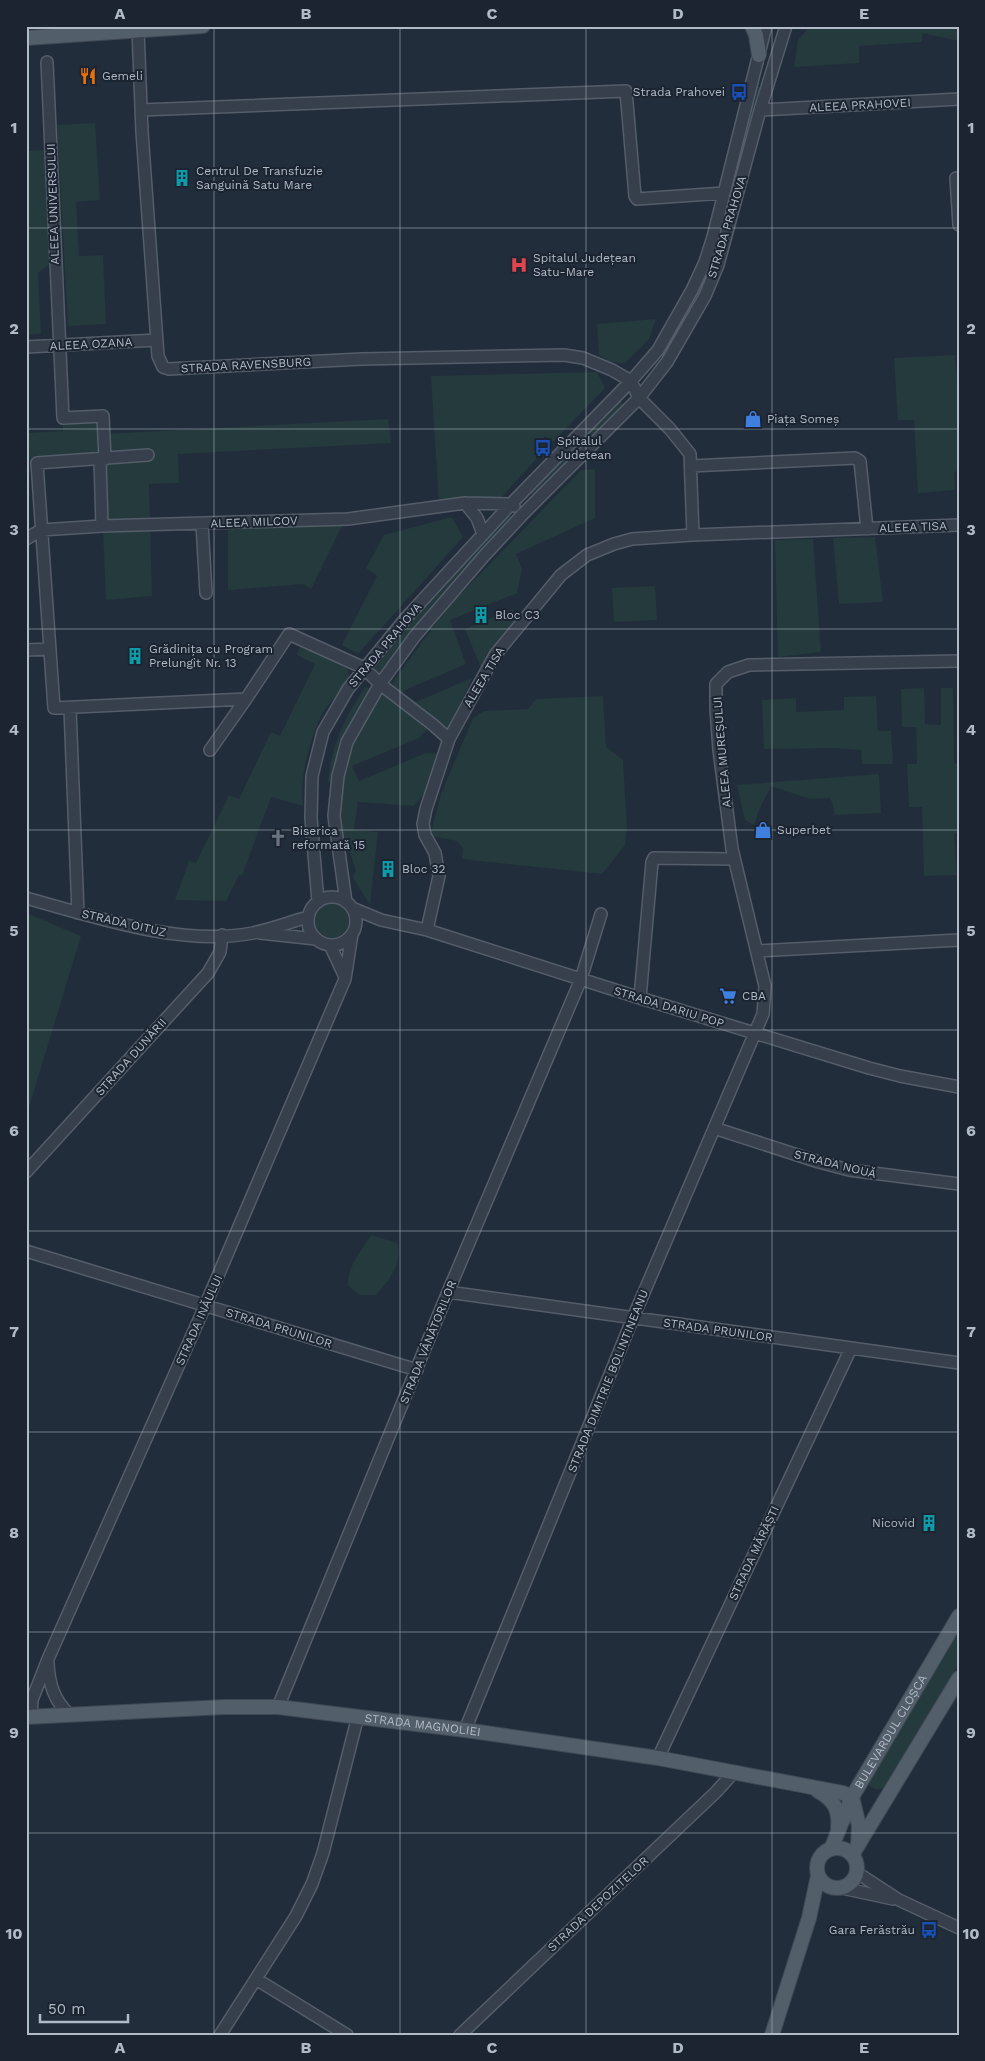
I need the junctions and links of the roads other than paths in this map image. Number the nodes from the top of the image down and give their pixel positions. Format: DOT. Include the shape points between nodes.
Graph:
graph roads {
  1 [pos="203,26"];
  2 [pos="752,26"];
  3 [pos="766,26"];
  4 [pos="786,26"];
  5 [pos="138,30"];
  6 [pos="26,38"];
  7 [pos="759,55"];
  8 [pos="47,62"];
  9 [pos="959,99"];
  10 [pos="141,110"];
  11 [pos="760,110"];
  12 [pos="956,178"];
  13 [pos="724,193"];
  14 [pos="959,225"];
  15 [pos="157,340"];
  16 [pos="58,345"];
  17 [pos="26,347"];
  18 [pos="632,381"];
  19 [pos="639,398"];
  20 [pos="148,455"];
  21 [pos="102,459"];
  22 [pos="691,466"];
  23 [pos="465,503"];
  24 [pos="511,504"];
  25 [pos="523,514"];
  26 [pos="202,524"];
  27 [pos="959,525"];
  28 [pos="102,526"];
  29 [pos="867,529"];
  30 [pos="41,530"];
  31 [pos="484,534"];
  32 [pos="694,535"];
  33 [pos="26,539"];
  34 [pos="206,593"];
  35 [pos="50,649"];
  36 [pos="26,650"];
  37 [pos="959,661"];
  38 [pos="364,668"];
  39 [pos="380,684"];
  40 [pos="246,699"];
  41 [pos="70,708"];
  42 [pos="449,739"];
  43 [pos="210,750"];
  44 [pos="734,859"];
  45 [pos="26,898"];
  46 [pos="318,902"];
  47 [pos="349,905"];
  48 [pos="78,912"];
  49 [pos="601,914"];
  50 [pos="308,917"];
  51 [pos="381,920"];
  52 [pos="354,930"];
  53 [pos="427,930"];
  54 [pos="253,933"];
  55 [pos="222,935"];
  56 [pos="316,939"];
  57 [pos="959,940"];
  58 [pos="330,945"];
  59 [pos="757,951"];
  60 [pos="346,979"];
  61 [pos="581,979"];
  62 [pos="640,998"];
  63 [pos="755,1033"];
  64 [pos="959,1087"];
  65 [pos="714,1128"];
  66 [pos="26,1172"];
  67 [pos="959,1184"];
  68 [pos="26,1251"];
  69 [pos="448,1292"];
  70 [pos="206,1306"];
  71 [pos="633,1318"];
  72 [pos="851,1348"];
  73 [pos="959,1363"];
  74 [pos="416,1370"];
  75 [pos="959,1616"];
  76 [pos="48,1659"];
  77 [pos="959,1678"];
  78 [pos="278,1707"];
  79 [pos="70,1715"];
  80 [pos="358,1716"];
  81 [pos="29,1717"];
  82 [pos="464,1730"];
  83 [pos="658,1758"];
  84 [pos="734,1772"];
  85 [pos="813,1788"];
  86 [pos="852,1797"];
  87 [pos="838,1832"];
  88 [pos="831,1849"];
  89 [pos="855,1851"];
  90 [pos="856,1872"];
  91 [pos="818,1876"];
  92 [pos="838,1888"];
  93 [pos="899,1900"];
  94 [pos="810,1918"];
  95 [pos="959,1928"];
  96 [pos="256,1979"];
  97 [pos="220,2035"];
  98 [pos="347,2035"];
  99 [pos="460,2035"];
  100 [pos="772,2035"];
  1 -- 5 [label="main road"];
  2 -- 7 [label="main road"];
  3 -- 7 [label="street, STRADA PRAHOVA"];
  4 -- 11 [label="street, STRADA PRAHOVA"];
  5 -- 6 [label="main road"];
  5 -- 10 [label="street, STRADA RAVENSBURG"];
  7 -- 13 [label="street, STRADA PRAHOVA"];
  8 -- 16 [label="street, ALEEA UNIVERSULUI"];
  9 -- 11 [label="street, ALEEA PRAHOVEI"];
  10 -- 13 [label="street" via="626,91 637,199"];
  10 -- 15 [label="street, STRADA RAVENSBURG"];
  11 -- 19 [label="street, STRADA PRAHOVA" via="718,265 705,296 667,362"];
  12 -- 14 [label="street"];
  13 -- 18 [label="street, STRADA PRAHOVA" via="708,253 692,290 658,350"];
  15 -- 16 [label="street, ALEEA OZANA"];
  15 -- 18 [label="street, STRADA RAVENSBURG" via="159,362 169,369 362,359 564,355 584,358"];
  16 -- 17 [label="street, ALEEA OZANA"];
  16 -- 21 [label="street, ALEEA UNIVERSULUI" via="63,418 103,416"];
  18 -- 19 [label="street"];
  18 -- 24 [label="street, STRADA PRAHOVA"];
  19 -- 22 [label="street" via="690,454"];
  19 -- 25 [label="street, STRADA PRAHOVA"];
  20 -- 21 [label="street"];
  21 -- 28 [label="street"];
  21 -- 30 [label="street" via="37,463"];
  22 -- 29 [label="street, ALEEA TISA" via="855,458 860,461"];
  22 -- 32 [label="street"];
  23 -- 24 [label="street, ALEEA MILCOV"];
  23 -- 26 [label="street, ALEEA MILCOV" via="348,519"];
  23 -- 31 [label="street"];
  24 -- 25 [label="street"];
  24 -- 31 [label="street, STRADA PRAHOVA"];
  25 -- 39 [label="street, STRADA PRAHOVA" via="415,636"];
  26 -- 28 [label="street, ALEEA MILCOV"];
  26 -- 34 [label="street"];
  27 -- 29 [label="street, ALEEA TISA"];
  28 -- 30 [label="street, ALEEA MILCOV"];
  29 -- 32 [label="street, ALEEA TISA"];
  30 -- 33 [label="street"];
  30 -- 35 [label="street"];
  31 -- 38 [label="street, STRADA PRAHOVA"];
  32 -- 42 [label="street, ALEEA TISA" via="632,539 614,544 587,555 560,575 495,655"];
  35 -- 36 [label="street"];
  35 -- 41 [label="street" via="54,708"];
  37 -- 44 [label="street, ALEEA MUREȘULUI" via="749,665 728,672 716,684 716,709"];
  38 -- 39 [label="street"];
  38 -- 40 [label="street" via="289,634"];
  38 -- 46 [label="street, STRADA PRAHOVA" via="323,732 312,776 311,818"];
  39 -- 42 [label="street"];
  39 -- 47 [label="street, STRADA PRAHOVA" via="347,742 338,776 334,816"];
  40 -- 41 [label="street"];
  40 -- 43 [label="street"];
  41 -- 48 [label="street"];
  42 -- 53 [label="street, ALEEA TISA" via="423,824 435,853 439,876"];
  44 -- 59 [label="street, ALEEA MUREȘULUI"];
  44 -- 62 [label="street" via="654,858"];
  45 -- 48 [label="street, STRADA OITUZ"];
  46 -- 47 [label="street" via="337,898"];
  46 -- 50 [label="street"];
  47 -- 51 [label="street, STRADA DARIU POP"];
  47 -- 52 [label="street" via="355,916"];
  48 -- 55 [label="street, STRADA OITUZ" via="161,932"];
  49 -- 61 [label="street, STRADA VÂNĂTORILOR"];
  50 -- 54 [label="street, STRADA OITUZ"];
  50 -- 56 [label="street" via="308,925"];
  51 -- 52 [label="street, STRADA DARIU POP"];
  51 -- 53 [label="street, STRADA DARIU POP"];
  52 -- 58 [label="street" via="347,940"];
  52 -- 60 [label="street, STRADA INĂULUI"];
  53 -- 61 [label="street, STRADA DARIU POP"];
  54 -- 55 [label="street, STRADA OITUZ"];
  54 -- 56 [label="street, STRADA OITUZ"];
  55 -- 66 [label="street, STRADA DUNĂRII" via="220,952 208,973"];
  56 -- 58 [label="street"];
  57 -- 59 [label="street"];
  58 -- 60 [label="street"];
  59 -- 63 [label="street, ALEEA MUREȘULUI" via="765,1000"];
  60 -- 70 [label="street, STRADA INĂULUI"];
  61 -- 62 [label="street, STRADA DARIU POP"];
  61 -- 69 [label="street, STRADA VÂNĂTORILOR"];
  62 -- 63 [label="street, STRADA DARIU POP"];
  63 -- 64 [label="street, STRADA DARIU POP" via="900,1076"];
  63 -- 65 [label="street, STRADA DIMITRIE BOLINTINEANU"];
  65 -- 67 [label="street, STRADA NOUĂ" via="849,1170"];
  65 -- 71 [label="street, STRADA DIMITRIE BOLINTINEANU"];
  68 -- 70 [label="street, STRADA PRUNILOR"];
  69 -- 71 [label="street, STRADA PRUNILOR"];
  69 -- 74 [label="street, STRADA VÂNĂTORILOR"];
  70 -- 74 [label="street, STRADA PRUNILOR"];
  70 -- 76 [label="street, STRADA INĂULUI"];
  71 -- 72 [label="street, STRADA PRUNILOR"];
  71 -- 82 [label="street, STRADA DIMITRIE BOLINTINEANU"];
  72 -- 73 [label="street, STRADA PRUNILOR"];
  72 -- 83 [label="street, STRADA MĂRĂȘTI"];
  74 -- 78 [label="street, STRADA VÂNĂTORILOR"];
  75 -- 86 [label="main road, BULEVARDUL CLOȘCA"];
  76 -- 79 [label="street" via="51,1687"];
  76 -- 81 [label="street, STRADA INĂULUI"];
  77 -- 89 [label="main road"];
  78 -- 79 [label="main road, STRADA MAGNOLIEI"];
  78 -- 80 [label="main road, STRADA MAGNOLIEI"];
  79 -- 81 [label="main road, STRADA MAGNOLIEI"];
  80 -- 82 [label="main road, STRADA MAGNOLIEI"];
  80 -- 96 [label="street" via="312,1884"];
  82 -- 83 [label="main road, STRADA MAGNOLIEI"];
  83 -- 84 [label="main road, STRADA MAGNOLIEI"];
  84 -- 85 [label="main road, STRADA MAGNOLIEI"];
  84 -- 99 [label="street, STRADA DEPOZITELOR"];
  85 -- 86 [label="main road, STRADA MAGNOLIEI"];
  85 -- 87 [label="main road, STRADA MAGNOLIEI" via="835,1804"];
  86 -- 87 [label="main road, BULEVARDUL CLOȘCA"];
  86 -- 89 [label="main road" via="859,1826"];
  87 -- 88 [label="main road, BULEVARDUL CLOȘCA"];
  88 -- 89 [label="main road"];
  88 -- 91 [label="main road, BULEVARDUL CLOȘCA" via="817,1863"];
  89 -- 90 [label="main road"];
  90 -- 92 [label="main road, BULEVARDUL CLOȘCA" via="851,1882"];
  90 -- 93 [label="street"];
  91 -- 92 [label="main road" via="826,1885"];
  91 -- 94 [label="main road, BULEVARDUL CLOȘCA"];
  92 -- 93 [label="street"];
  92 -- 94 [label="main road, BULEVARDUL CLOȘCA" via="821,1900"];
  93 -- 95 [label="street"];
  94 -- 100 [label="main road, BULEVARDUL CLOȘCA"];
  96 -- 97 [label="street"];
  96 -- 98 [label="street"];
}
